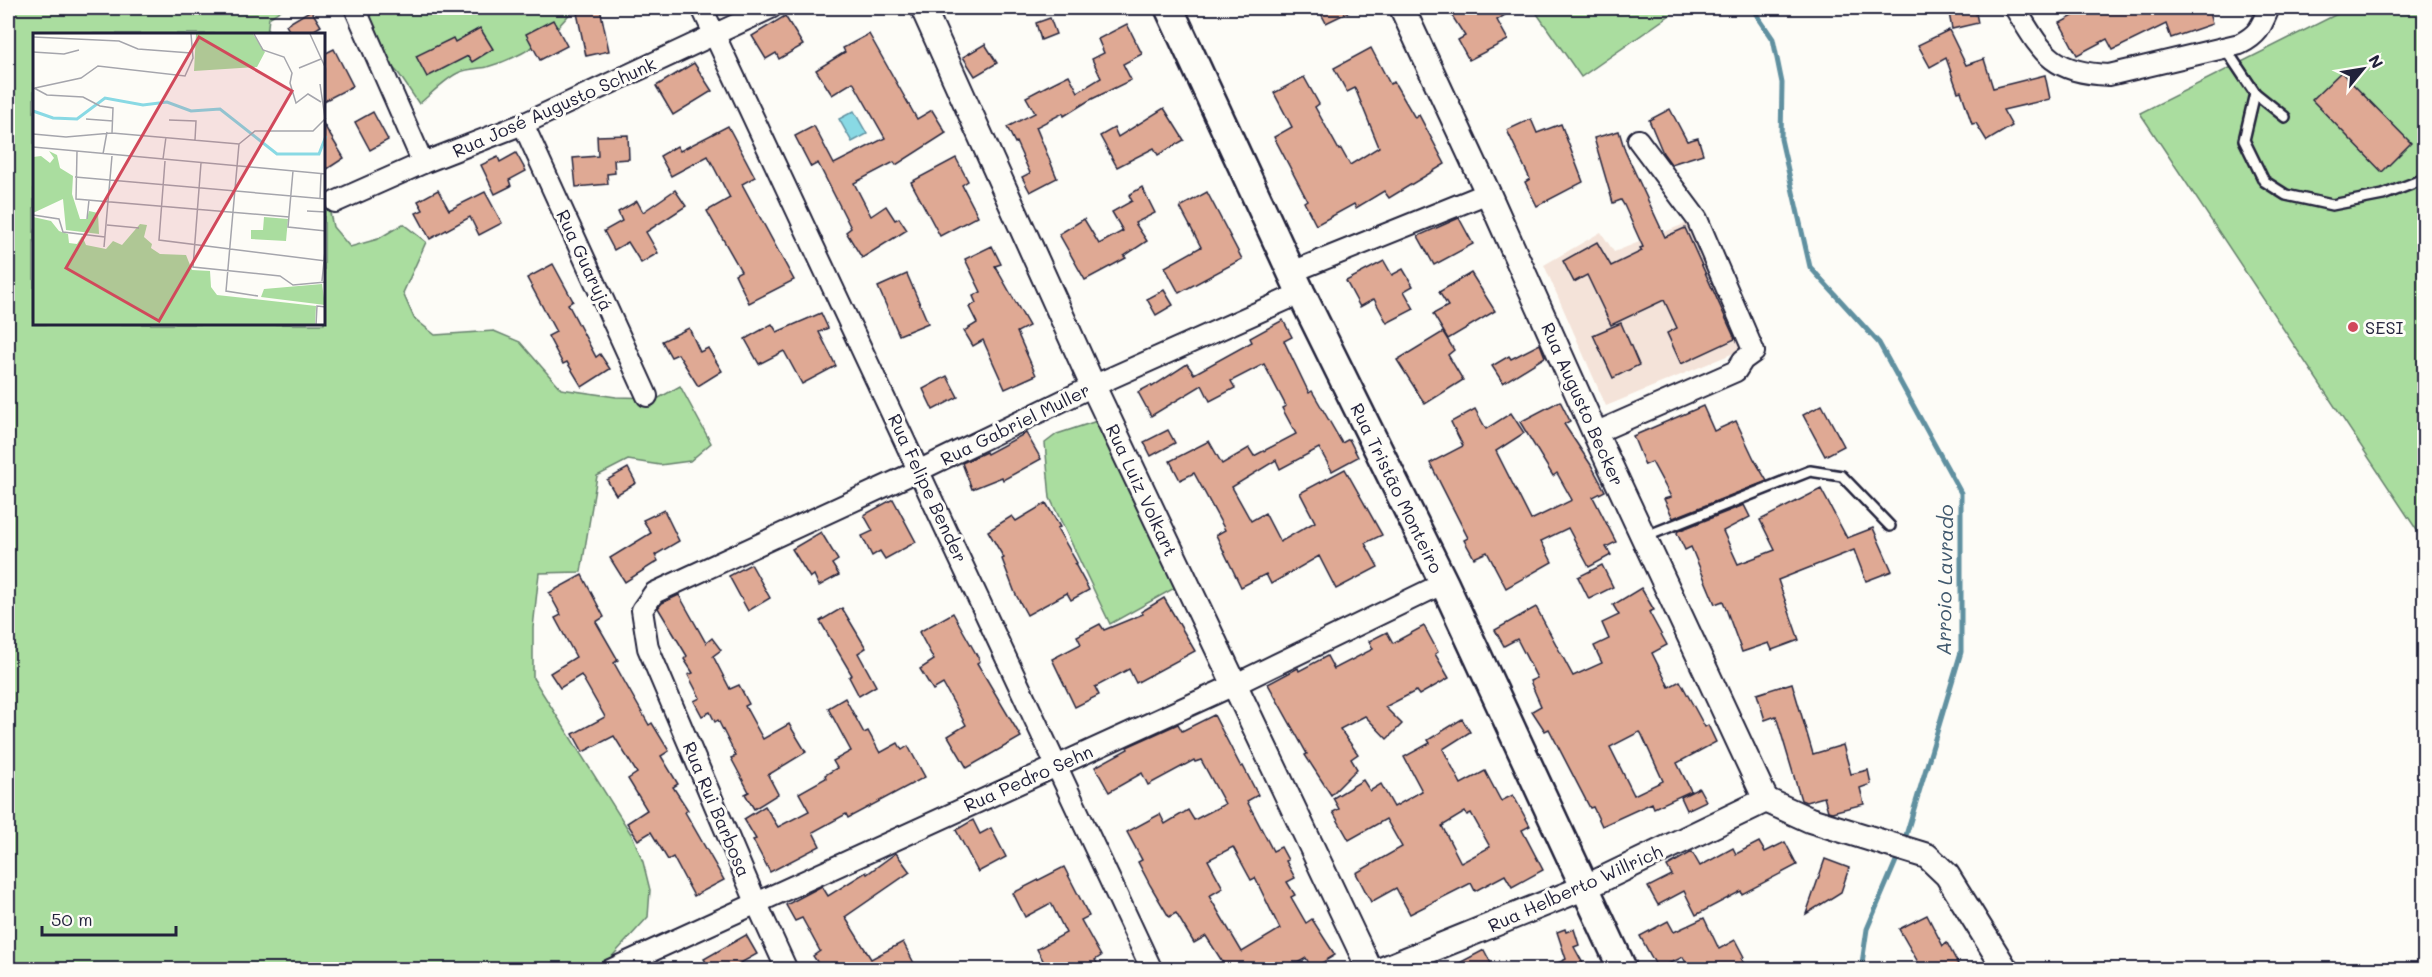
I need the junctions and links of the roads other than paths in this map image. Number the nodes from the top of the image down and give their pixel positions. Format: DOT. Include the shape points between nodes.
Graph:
graph roads {
  1 [pos="355,8"];
  2 [pos="702,8"];
  3 [pos="771,8"];
  4 [pos="923,8"];
  5 [pos="1169,8"];
  6 [pos="1402,8"];
  7 [pos="2015,8"];
  8 [pos="2269,8"];
  9 [pos="715,34"];
  10 [pos="2225,48"];
  11 [pos="2255,93"];
  12 [pos="2285,117"];
  13 [pos="523,124"];
  14 [pos="1638,140"];
  15 [pos="423,163"];
  16 [pos="2424,179"];
  17 [pos="1488,193"];
  18 [pos="335,202"];
  19 [pos="1296,282"];
  20 [pos="1093,386"];
  21 [pos="647,396"];
  22 [pos="1595,433"];
  23 [pos="920,470"];
  24 [pos="1890,526"];
  25 [pos="1644,537"];
  26 [pos="1444,583"];
  27 [pos="648,648"];
  28 [pos="1234,685"];
  29 [pos="1057,766"];
  30 [pos="1766,800"];
  31 [pos="1586,887"];
  32 [pos="756,902"];
  33 [pos="610,969"];
  34 [pos="787,969"];
  35 [pos="1152,969"];
  36 [pos="1370,969"];
  37 [pos="1381,969"];
  38 [pos="1623,969"];
  39 [pos="2006,969"];
  1 -- 15 [label="street"];
  2 -- 9 [label="street, Rua Felipe Bender"];
  3 -- 9 [label="street, Rua José Augusto Schunk"];
  4 -- 20 [label="street, Rua Luiz Volkart"];
  5 -- 19 [label="main road, Rua Tristão Monteiro"];
  6 -- 17 [label="street, Rua Augusto Becker"];
  7 -- 10 [label="street" via="2036,43 2058,65 2088,74 2109,75"];
  8 -- 10 [label="street" via="2254,37"];
  9 -- 13 [label="street, Rua José Augusto Schunk"];
  9 -- 23 [label="street, Rua Felipe Bender"];
  10 -- 11 [label="lane"];
  11 -- 12 [label="lane"];
  11 -- 16 [label="lane" via="2244,140 2264,181 2286,195 2332,205 2383,195"];
  13 -- 15 [label="street, Rua José Augusto Schunk"];
  13 -- 21 [label="street, Rua Guarujá"];
  14 -- 22 [label="street" via="1698,219 1754,352 1736,371"];
  15 -- 18 [label="street, Rua José Augusto Schunk"];
  17 -- 19 [label="street, Rua Gabriel Muller"];
  17 -- 22 [label="street, Rua Augusto Becker"];
  19 -- 20 [label="street, Rua Gabriel Muller"];
  19 -- 26 [label="main road, Rua Tristão Monteiro"];
  20 -- 23 [label="street, Rua Gabriel Muller"];
  20 -- 28 [label="street, Rua Luiz Volkart"];
  22 -- 25 [label="street, Rua Augusto Becker"];
  23 -- 27 [label="street, Rua Gabriel Muller" via="654,593 642,610"];
  23 -- 29 [label="street, Rua Felipe Bender"];
  24 -- 25 [label="lane" via="1842,476 1810,471"];
  25 -- 30 [label="street, Rua Augusto Becker"];
  26 -- 28 [label="street, Rua Pedro Sehn"];
  26 -- 31 [label="main road, Rua Tristão Monteiro"];
  27 -- 32 [label="street, Rua Rui Barbosa"];
  28 -- 29 [label="street, Rua Pedro Sehn"];
  28 -- 36 [label="street, Rua Luiz Volkart"];
  29 -- 32 [label="street, Rua Pedro Sehn"];
  29 -- 35 [label="street, Rua Felipe Bender"];
  30 -- 31 [label="street, Rua Helberto Willrich"];
  30 -- 39 [label="street" via="1810,820 1927,856 1947,875"];
  31 -- 37 [label="street, Rua Helberto Willrich"];
  31 -- 38 [label="main road, Rua Tristão Monteiro"];
  32 -- 33 [label="street, Rua Pedro Sehn"];
  32 -- 34 [label="street, Rua Rui Barbosa"];
}
